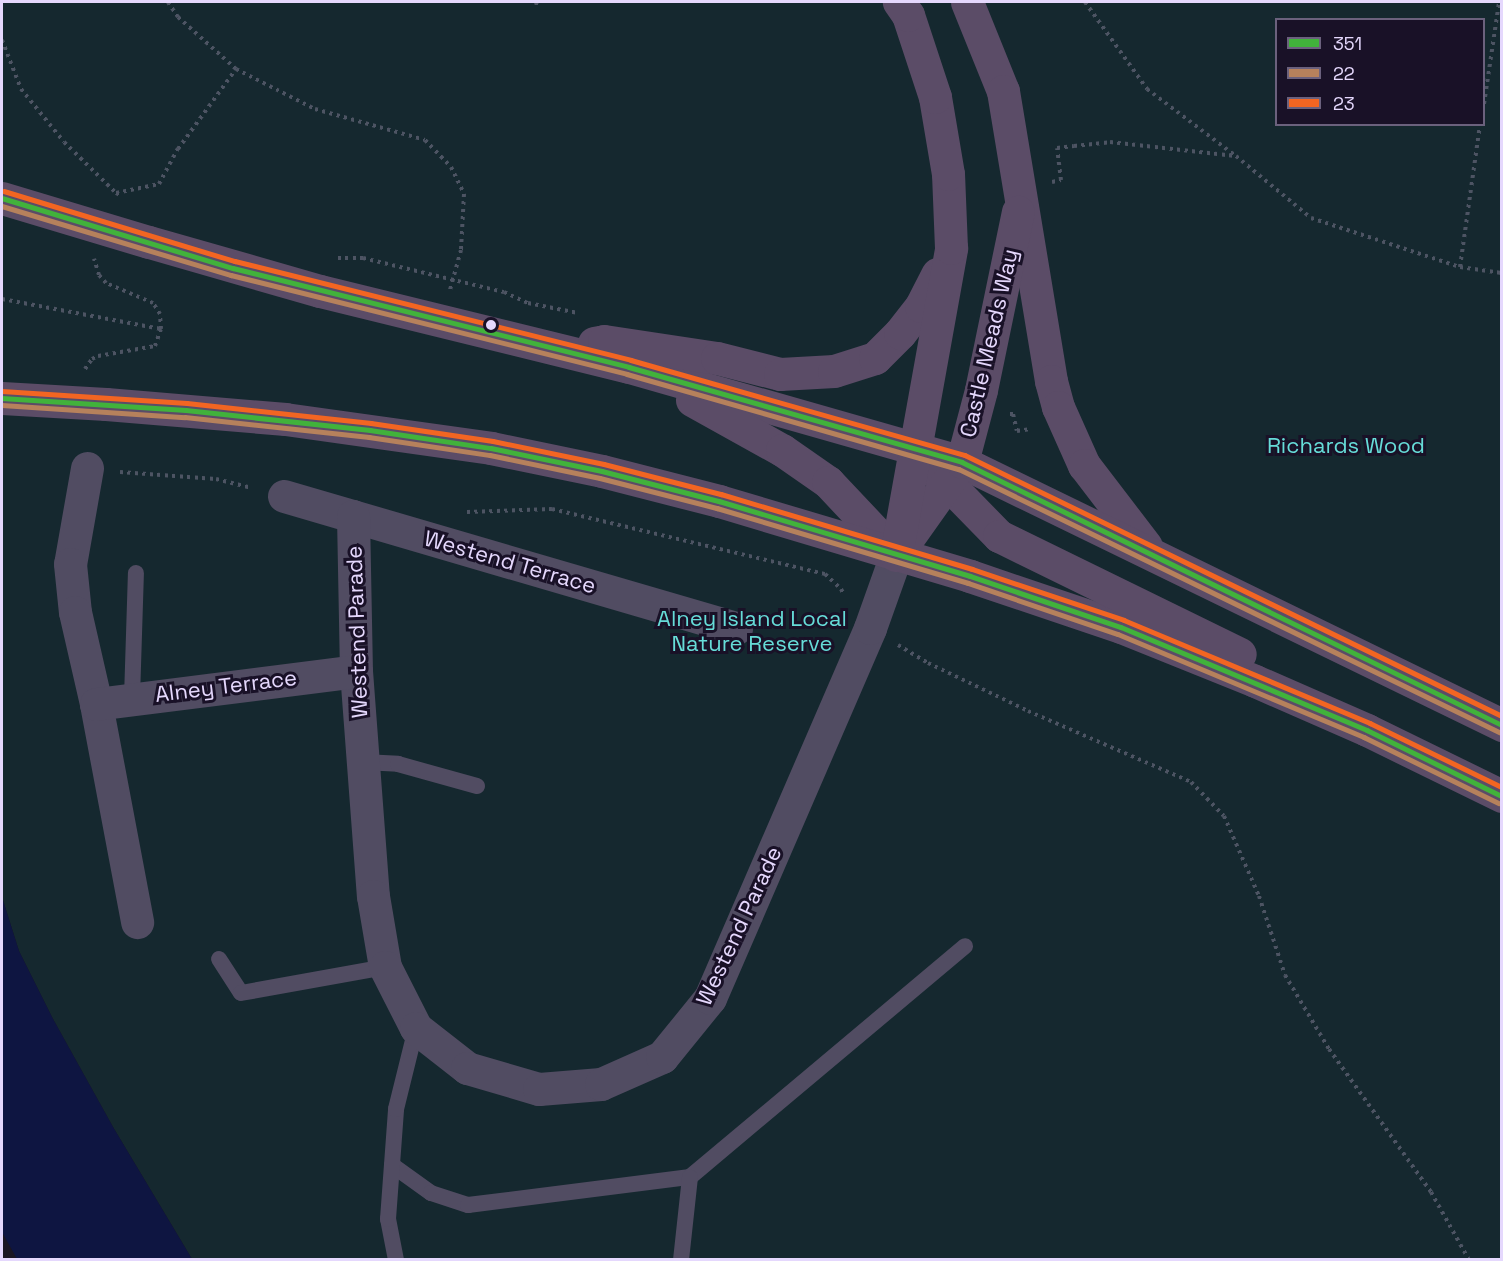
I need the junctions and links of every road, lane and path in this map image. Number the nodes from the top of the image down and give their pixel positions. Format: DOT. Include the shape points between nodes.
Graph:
graph roads {
  1 [pos="168,2"];
  2 [pos="899,2"];
  3 [pos="967,2"];
  4 [pos="1085,2"];
  5 [pos="1498,2"];
  6 [pos="2,40"];
  7 [pos="236,69"];
  8 [pos="1485,97"];
  9 [pos="1480,126"];
  10 [pos="1236,156"];
  11 [pos="1040,189"];
  12 [pos="116,193"];
  13 [pos="126,197"];
  14 [pos="2,198"];
  15 [pos="951,248"];
  16 [pos="331,258"];
  17 [pos="1460,267"];
  18 [pos="1502,273"];
  19 [pos="453,281"];
  20 [pos="2,299"];
  21 [pos="589,314"];
  22 [pos="440,320"];
  23 [pos="161,329"];
  24 [pos="563,350"];
  25 [pos="629,367"];
  26 [pos="2,398"];
  27 [pos="914,448"];
  28 [pos="87,468"];
  29 [pos="954,473"];
  30 [pos="284,495"];
  31 [pos="458,512"];
  32 [pos="353,516"];
  33 [pos="1151,553"];
  34 [pos="896,555"];
  35 [pos="136,573"];
  36 [pos="736,628"];
  37 [pos="870,628"];
  38 [pos="356,671"];
  39 [pos="132,698"];
  40 [pos="96,704"];
  41 [pos="1496,722"];
  42 [pos="1367,730"];
  43 [pos="363,762"];
  44 [pos="477,786"];
  45 [pos="1502,796"];
  46 [pos="137,922"];
  47 [pos="964,946"];
  48 [pos="219,959"];
  49 [pos="385,967"];
  50 [pos="416,1028"];
  51 [pos="392,1165"];
  52 [pos="690,1177"];
  53 [pos="396,1260"];
  54 [pos="681,1260"];
  55 [pos="1469,1260"];
  1 -- 7 [label="path" via="178,17"];
  2 -- 15 [label="main road" via="908,15 935,97 948,174"];
  3 -- 11 [label="main road, Castle Meads Way"];
  4 -- 10 [label="path" via="1147,89"];
  5 -- 8 [label="path"];
  6 -- 12 [label="path" via="21,89 64,142"];
  7 -- 12 [label="path" via="178,149 159,184"];
  7 -- 19 [label="path" via="315,109 425,140 451,167 464,194 461,250"];
  9 -- 17 [label="path"];
  10 -- 11 [label="path" via="1110,142 1057,148 1061,180"];
  10 -- 17 [label="path" via="1311,218"];
  11 -- 29 [label="main road, Castle Meads Way"];
  11 -- 33 [label="main road, Castle Meads Way" via="1051,381 1058,407 1084,465"];
  12 -- 13 [label="path"];
  14 -- 22 [label="main road, bridge" via="233,268"];
  15 -- 24 [label="main road" via="921,306 900,333 875,358 853,367 780,374 717,358 604,341"];
  15 -- 27 [label="main road"];
  16 -- 19 [label="path" via="363,258"];
  17 -- 18 [label="path"];
  19 -- 21 [label="path" via="504,292 556,310"];
  19 -- 22 [label="path"];
  20 -- 23 [label="path"];
  22 -- 24 [label="main road"];
  24 -- 25 [label="main road"];
  25 -- 27 [label="main road"];
  25 -- 34 [label="main road" via="731,420 828,482"];
  26 -- 34 [label="main road, bridge" via="285,418 490,448 719,501"];
  27 -- 29 [label="main road"];
  27 -- 34 [label="main road"];
  28 -- 30 [label="path" via="216,479"];
  28 -- 40 [label="street" via="70,564 75,612"];
  29 -- 33 [label="main road"];
  29 -- 34 [label="main road, Castle Meads Way"];
  29 -- 42 [label="main road" via="999,536 1311,688"];
  30 -- 32 [label="street, Westend Terrace"];
  31 -- 37 [label="path" via="552,509 825,574 842,589 851,612"];
  32 -- 36 [label="street, Westend Terrace"];
  32 -- 38 [label="street, Westend Parade"];
  33 -- 41 [label="main road"];
  34 -- 37 [label="street, Westend Parade"];
  34 -- 42 [label="main road" via="1121,627"];
  35 -- 39 [label="lane"];
  37 -- 50 [label="street, Westend Parade" via="710,998 662,1057 601,1084 539,1089 467,1068"];
  37 -- 55 [label="path" via="928,663 1191,782 1224,816 1259,896 1285,975 1329,1049 1431,1192"];
  38 -- 39 [label="street, Alney Terrace"];
  38 -- 43 [label="street, Westend Parade"];
  39 -- 40 [label="street, Alney Terrace"];
  40 -- 46 [label="street"];
  42 -- 45 [label="main road"];
  43 -- 44 [label="lane" via="398,764"];
  43 -- 49 [label="street, Westend Parade" via="373,896"];
  47 -- 52 [label="lane"];
  48 -- 49 [label="lane" via="241,993"];
  49 -- 50 [label="street, Westend Parade"];
  50 -- 51 [label="lane" via="396,1109"];
  51 -- 52 [label="lane" via="431,1193 468,1205"];
  51 -- 53 [label="lane" via="388,1219"];
  52 -- 54 [label="lane"];
}
